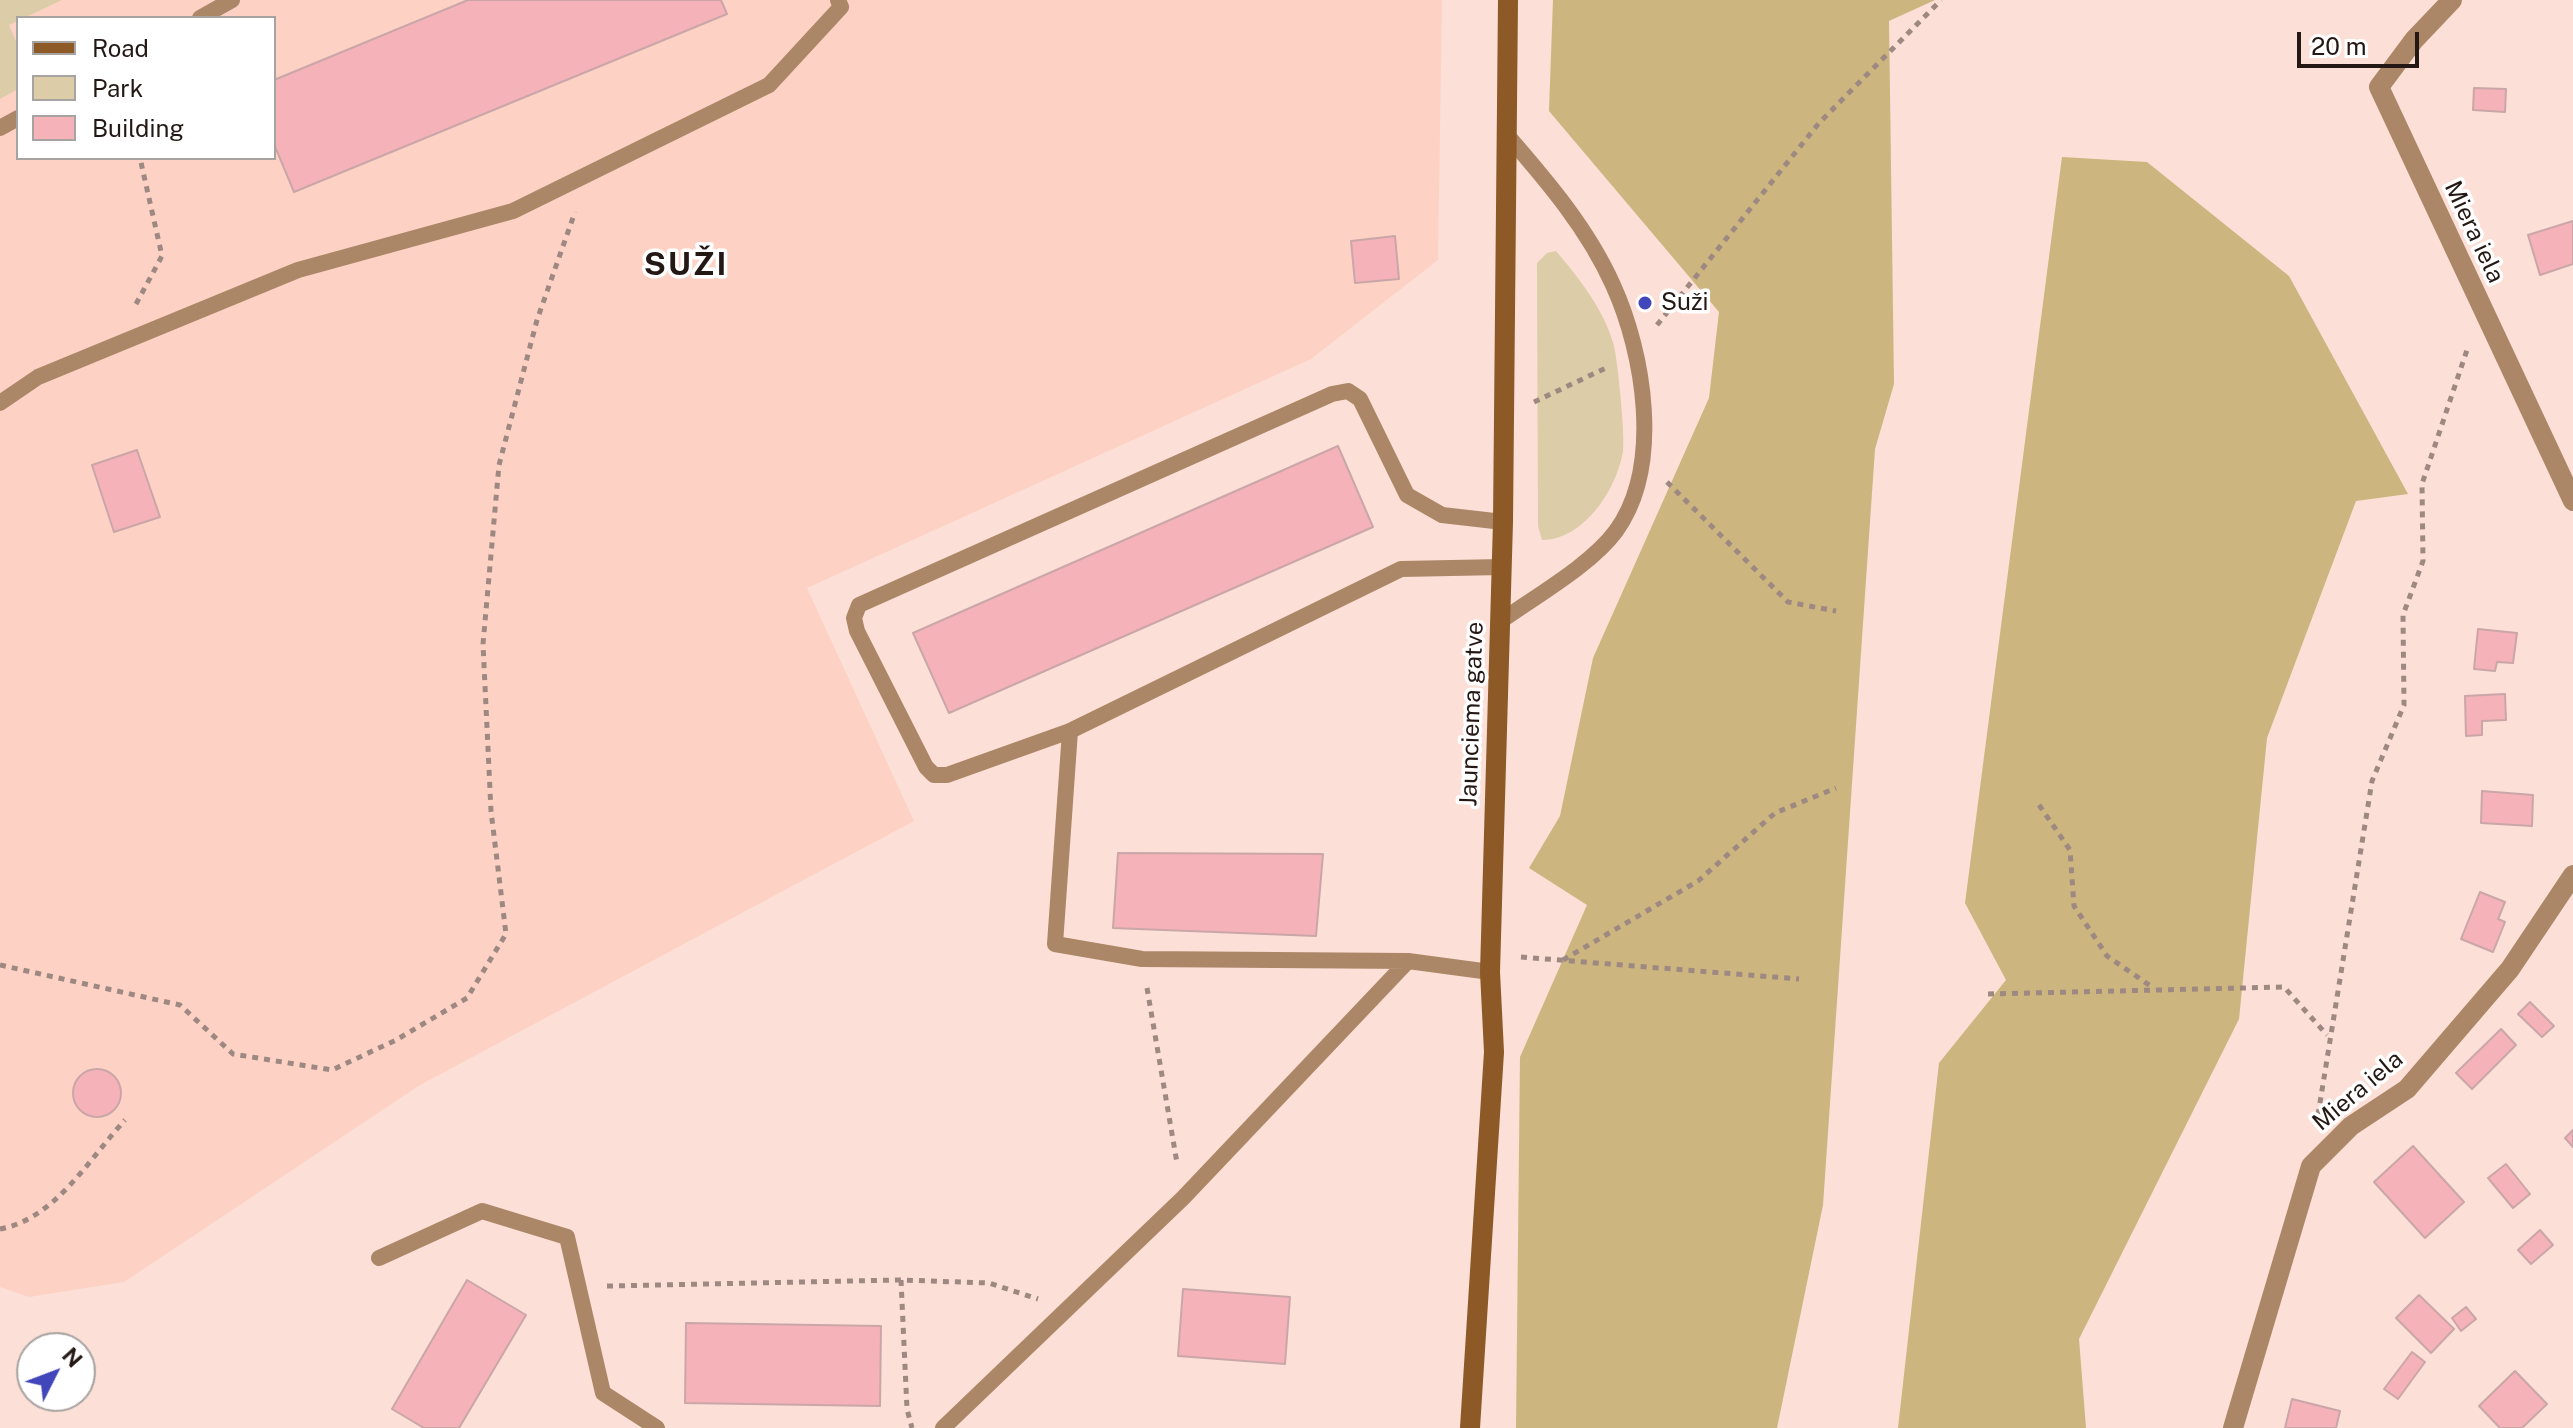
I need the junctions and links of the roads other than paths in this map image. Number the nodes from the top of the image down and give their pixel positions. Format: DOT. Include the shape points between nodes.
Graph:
graph roads {
  1 [pos="232,0"];
  2 [pos="838,0"];
  3 [pos="1508,0"];
  4 [pos="2452,0"];
  5 [pos="204,16"];
  6 [pos="1507,135"];
  7 [pos="0,403"];
  8 [pos="2573,501"];
  9 [pos="1503,522"];
  10 [pos="1502,567"];
  11 [pos="1501,621"];
  12 [pos="1070,731"];
  13 [pos="2573,875"];
  14 [pos="1408,961"];
  15 [pos="1491,963"];
  16 [pos="379,1258"];
  17 [pos="657,1428"];
  18 [pos="943,1428"];
  19 [pos="1470,1428"];
  20 [pos="2233,1428"];
  1 -- 5 [label="lane"];
  2 -- 7 [label="lane" via="841,7 769,85 513,211 298,270 38,377"];
  3 -- 6 [label="main road, Jaunciema gatve"];
  4 -- 8 [label="street, Miera iela" via="2379,87"];
  6 -- 9 [label="main road, Jaunciema gatve"];
  6 -- 11 [label="lane" via="1557,192 1611,282 1627,319 1644,408 1643,459 1634,502 1614,534"];
  9 -- 10 [label="main road, Jaunciema gatve"];
  9 -- 12 [label="lane" via="1442,515 1407,495 1360,399 1348,391 859,605 857,631 934,775 947,775"];
  10 -- 11 [label="main road, Jaunciema gatve"];
  10 -- 12 [label="lane" via="1401,569"];
  11 -- 15 [label="main road, Jaunciema gatve"];
  12 -- 14 [label="lane" via="1055,944 1142,959"];
  13 -- 20 [label="street, Miera iela" via="2510,969 2407,1089 2351,1126 2311,1166"];
  14 -- 15 [label="lane"];
  14 -- 18 [label="lane" via="1183,1198"];
  15 -- 19 [label="main road, Jaunciema gatve" via="1494,1052"];
  16 -- 17 [label="lane" via="482,1211 567,1237 603,1393"];
}
